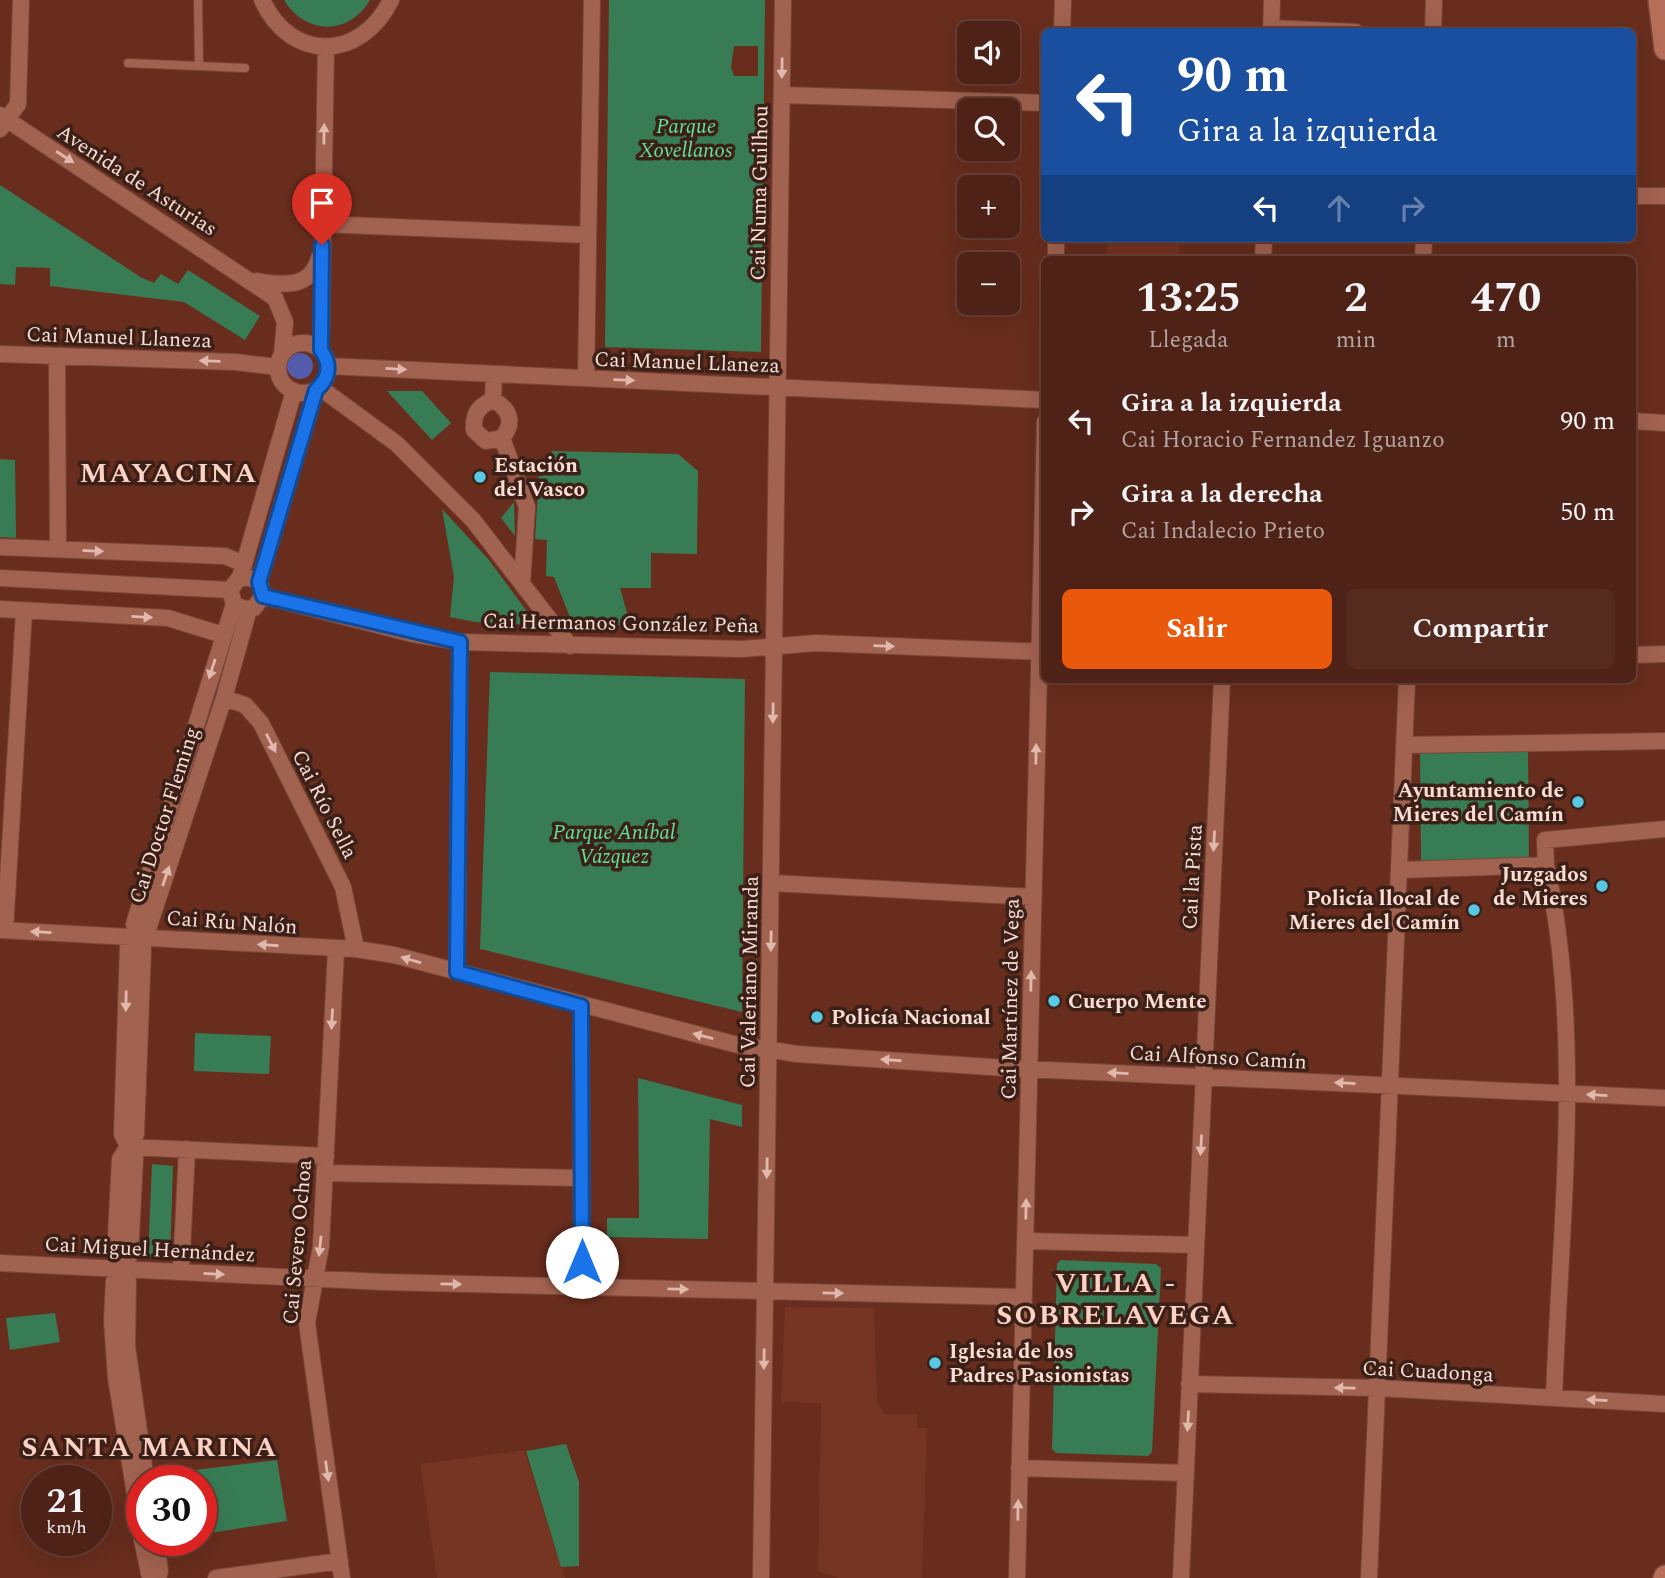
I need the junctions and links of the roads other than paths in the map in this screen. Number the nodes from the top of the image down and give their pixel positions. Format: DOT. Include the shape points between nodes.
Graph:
graph roads {
  1 [pos="21,0"];
  2 [pos="198,0"];
  3 [pos="262,0"];
  4 [pos="391,0"];
  5 [pos="592,0"];
  6 [pos="783,0"];
  7 [pos="1063,0"];
  8 [pos="1272,0"];
  9 [pos="1434,0"];
  10 [pos="1659,0"];
  11 [pos="1062,28"];
  12 [pos="1271,28"];
  13 [pos="1433,28"];
  14 [pos="326,47"];
  15 [pos="1665,49"];
  16 [pos="128,63"];
  17 [pos="199,65"];
  18 [pos="245,68"];
  19 [pos="782,95"];
  20 [pos="1041,103"];
  21 [pos="3,121"];
  22 [pos="1636,196"];
  23 [pos="1665,196"];
  24 [pos="322,224"];
  25 [pos="588,235"];
  26 [pos="322,245"];
  27 [pos="251,280"];
  28 [pos="321,350"];
  29 [pos="0,354"];
  30 [pos="57,356"];
  31 [pos="280,360"];
  32 [pos="328,366"];
  33 [pos="494,374"];
  34 [pos="586,378"];
  35 [pos="777,386"];
  36 [pos="317,388"];
  37 [pos="295,391"];
  38 [pos="493,400"];
  39 [pos="1041,400"];
  40 [pos="1636,421"];
  41 [pos="1665,423"];
  42 [pos="502,438"];
  43 [pos="0,547"];
  44 [pos="58,549"];
  45 [pos="0,578"];
  46 [pos="522,584"];
  47 [pos="239,589"];
  48 [pos="261,589"];
  49 [pos="0,610"];
  50 [pos="24,611"];
  51 [pos="223,635"];
  52 [pos="460,642"];
  53 [pos="774,645"];
  54 [pos="570,646"];
  55 [pos="1041,652"];
  56 [pos="1665,654"];
  57 [pos="1636,655"];
  58 [pos="1041,679"];
  59 [pos="1222,683"];
  60 [pos="1408,683"];
  61 [pos="225,698"];
  62 [pos="1665,741"];
  63 [pos="1405,746"];
  64 [pos="1665,829"];
  65 [pos="1546,865"];
  66 [pos="1400,870"];
  67 [pos="772,883"];
  68 [pos="1033,897"];
  69 [pos="2,930"];
  70 [pos="138,937"];
  71 [pos="356,949"];
  72 [pos="336,950"];
  73 [pos="457,972"];
  74 [pos="581,1006"];
  75 [pos="769,1050"];
  76 [pos="1029,1069"];
  77 [pos="1204,1077"];
  78 [pos="1391,1085"];
  79 [pos="1568,1094"];
  80 [pos="1665,1098"];
  81 [pos="129,1147"];
  82 [pos="187,1149"];
  83 [pos="326,1156"];
  84 [pos="325,1173"];
  85 [pos="581,1178"];
  86 [pos="1025,1241"];
  87 [pos="1196,1245"];
  88 [pos="0,1263"];
  89 [pos="122,1268"];
  90 [pos="181,1272"];
  91 [pos="316,1279"];
  92 [pos="582,1287"];
  93 [pos="765,1291"];
  94 [pos="1023,1297"];
  95 [pos="1189,1384"];
  96 [pos="1378,1388"];
  97 [pos="1554,1398"];
  98 [pos="1665,1404"];
  99 [pos="131,1465"];
  100 [pos="144,1465"];
  101 [pos="1019,1468"];
  102 [pos="1186,1473"];
  103 [pos="145,1556"];
  104 [pos="158,1556"];
  105 [pos="340,1561"];
  106 [pos="150,1578"];
  107 [pos="158,1578"];
  108 [pos="216,1578"];
  109 [pos="342,1578"];
  110 [pos="761,1578"];
  111 [pos="1017,1578"];
  112 [pos="1181,1578"];
  113 [pos="1369,1578"];
  1 -- 21 [label="street" via="18,104"];
  2 -- 17 [label="lane"];
  3 -- 14 [label="street" via="270,18 285,33 304,44"];
  4 -- 14 [label="street" via="366,34 347,44"];
  5 -- 25 [label="street"];
  6 -- 19 [label="street, Cai Numa Guilhou, one-way"];
  7 -- 11 [label="street"];
  8 -- 12 [label="street"];
  9 -- 13 [label="street"];
  10 -- 15 [label="street"];
  24 -- 14 [label="street, one-way"];
  16 -- 17 [label="lane"];
  17 -- 18 [label="lane"];
  19 -- 20 [label="street"];
  19 -- 35 [label="street, Cai Numa Guilhou"];
  21 -- 27 [label="street, Avenida de Asturias, one-way"];
  22 -- 23 [label="street"];
  24 -- 25 [label="street"];
  24 -- 26 [label="street"];
  25 -- 34 [label="street"];
  26 -- 27 [label="street, Avenida de Asturias" via="309,276 295,284 278,286"];
  26 -- 28 [label="street"];
  27 -- 31 [label="street, Avenida de Asturias" via="275,298 283,312"];
  28 -- 31 [label="street" via="300,343"];
  28 -- 32 [label="street"];
  29 -- 30 [label="street, Cai Manuel Llaneza"];
  31 -- 30 [label="street, Cai Manuel Llaneza, one-way"];
  30 -- 44 [label="street"];
  31 -- 37 [label="street" via="282,381"];
  32 -- 33 [label="street, Cai Manuel Llaneza, one-way"];
  32 -- 36 [label="street"];
  33 -- 34 [label="street, Cai Manuel Llaneza"];
  33 -- 38 [label="street"];
  34 -- 35 [label="street, Cai Manuel Llaneza, one-way"];
  35 -- 39 [label="street, Cai Manuel Llaneza"];
  35 -- 53 [label="street, Cai Valeriano Miranda"];
  36 -- 37 [label="street"];
  36 -- 46 [label="street" via="397,444 472,520"];
  36 -- 48 [label="street"];
  37 -- 47 [label="street, Cai Doctor Fleming"];
  38 -- 42 [label="street" via="508,411 510,419"];
  38 -- 42 [label="street" via="475,413 474,430 486,441"];
  40 -- 41 [label="street"];
  42 -- 46 [label="street" via="527,507"];
  43 -- 44 [label="street"];
  44 -- 47 [label="street, one-way" via="225,556"];
  45 -- 47 [label="street"];
  46 -- 54 [label="street"];
  47 -- 48 [label="street" via="250,577"];
  47 -- 48 [label="street, Cai Doctor Fleming" via="258,604"];
  47 -- 51 [label="street, Cai Doctor Fleming"];
  47 -- 61 [label="street, Cai Doctor Fleming"];
  48 -- 52 [label="street, Cai Hermanos González Peña"];
  49 -- 50 [label="street"];
  50 -- 51 [label="street, one-way" via="168,618"];
  50 -- 69 [label="street"];
  51 -- 70 [label="street, Cai Doctor Fleming, one-way" via="136,910"];
  52 -- 54 [label="street, Cai Hermanos González Peña"];
  52 -- 73 [label="street"];
  53 -- 54 [label="street, Cai Hermanos González Peña" via="742,649"];
  53 -- 55 [label="street, Cai Hermanos González Peña, one-way"];
  53 -- 67 [label="street, Cai Valeriano Miranda, one-way"];
  56 -- 57 [label="street"];
  68 -- 58 [label="street, Cai Martínez de Vega, one-way"];
  59 -- 77 [label="street, Cai la Pista, one-way"];
  60 -- 63 [label="street"];
  70 -- 61 [label="street, Cai Doctor Fleming, one-way" via="149,926"];
  61 -- 71 [label="street, Cai Río Sella, one-way" via="245,705 261,723 343,887"];
  62 -- 63 [label="street"];
  63 -- 66 [label="street"];
  64 -- 65 [label="street" via="1545,840"];
  65 -- 66 [label="street"];
  65 -- 79 [label="street" via="1556,911"];
  66 -- 78 [label="street"];
  67 -- 68 [label="street"];
  67 -- 75 [label="street, Cai Valeriano Miranda, one-way"];
  76 -- 68 [label="street, Cai Martínez de Vega, one-way"];
  70 -- 69 [label="street, Cai Ríu Nalón, one-way"];
  72 -- 70 [label="street, Cai Ríu Nalón, one-way"];
  70 -- 81 [label="street" via="128,946 122,1134"];
  71 -- 72 [label="street, Cai Ríu Nalón"];
  73 -- 71 [label="street, Cai Ríu Nalón, one-way"];
  72 -- 83 [label="street, Cai Severo Ochoa, one-way"];
  73 -- 74 [label="street, Cai Ríu Nalón"];
  75 -- 74 [label="street, Cai Alfonso Camín, one-way"];
  74 -- 85 [label="street"];
  76 -- 75 [label="street, Cai Alfonso Camín, one-way"];
  75 -- 93 [label="street, Cai Valeriano Miranda, one-way"];
  77 -- 76 [label="street, Cai Alfonso Camín, one-way"];
  86 -- 76 [label="street, Cai Martínez de Vega, one-way"];
  78 -- 77 [label="street, Cai Alfonso Camín, one-way"];
  77 -- 87 [label="street, Cai la Pista, one-way"];
  78 -- 79 [label="street, Cai Alfonso Camín"];
  78 -- 96 [label="street"];
  80 -- 79 [label="street, Cai Alfonso Camín, one-way"];
  79 -- 97 [label="street"];
  81 -- 82 [label="street"];
  81 -- 89 [label="street" via="121,1159 115,1255"];
  82 -- 83 [label="street"];
  82 -- 90 [label="street"];
  83 -- 84 [label="street, Cai Severo Ochoa"];
  84 -- 85 [label="street"];
  84 -- 91 [label="street, Cai Severo Ochoa, one-way"];
  85 -- 92 [label="street"];
  86 -- 87 [label="street"];
  86 -- 94 [label="street, Cai Martínez de Vega"];
  87 -- 95 [label="street, Cai la Pista"];
  88 -- 89 [label="street, Cai Miguel Hernández"];
  89 -- 90 [label="street, Cai Miguel Hernández"];
  89 -- 99 [label="street" via="114,1281 114,1352"];
  89 -- 100 [label="street" via="128,1281 127,1346"];
  90 -- 91 [label="street, Cai Miguel Hernández, one-way"];
  91 -- 92 [label="street, Cai Miguel Hernández, one-way"];
  91 -- 105 [label="street, Cai Severo Ochoa, one-way" via="307,1323"];
  92 -- 93 [label="street, Cai Miguel Hernández, one-way"];
  93 -- 94 [label="street, Cai Miguel Hernández, one-way"];
  93 -- 110 [label="street, Cai Valeriano Miranda, one-way"];
  94 -- 101 [label="street, Cai Martínez de Vega"];
  96 -- 95 [label="street, Cai Cuadonga, one-way"];
  95 -- 102 [label="street, Cai la Pista, one-way"];
  96 -- 97 [label="street, Cai Cuadonga"];
  96 -- 113 [label="street"];
  98 -- 97 [label="street, Cai Cuadonga, one-way"];
  101 -- 102 [label="street"];
  111 -- 101 [label="street, Cai Martínez de Vega, one-way"];
  102 -- 112 [label="street, Cai la Pista"];
  103 -- 106 [label="street"];
  104 -- 107 [label="street"];
  105 -- 108 [label="street"];
  105 -- 109 [label="street, Cai Severo Ochoa"];
}
